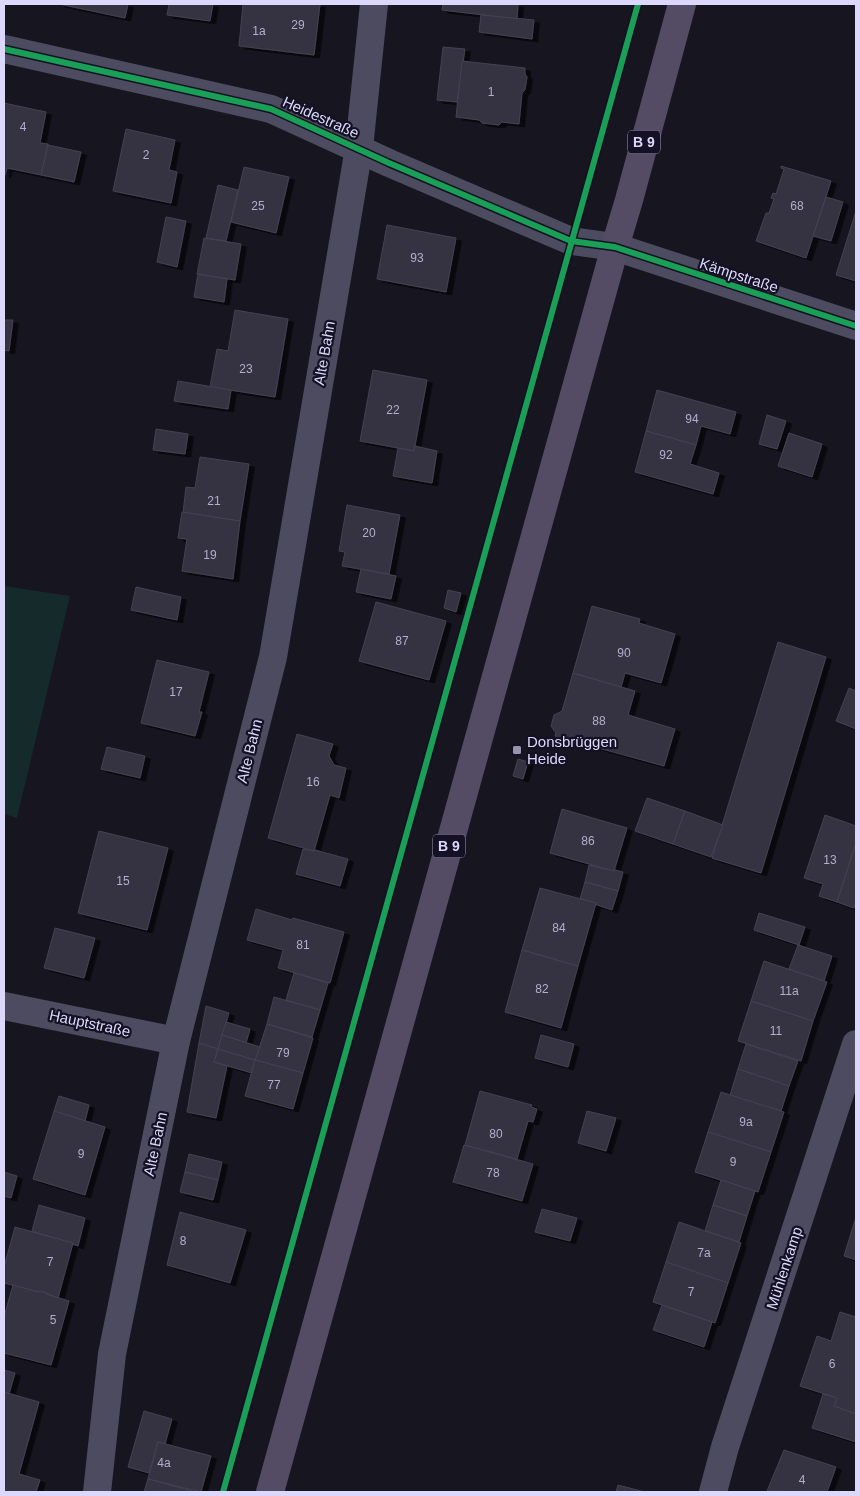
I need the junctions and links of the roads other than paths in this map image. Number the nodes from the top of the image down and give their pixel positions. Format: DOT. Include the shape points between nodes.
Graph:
graph roads {
  1 [pos="374,4"];
  2 [pos="682,4"];
  3 [pos="4,49"];
  4 [pos="359,148"];
  5 [pos="615,247"];
  6 [pos="856,326"];
  7 [pos="4,1006"];
  8 [pos="176,1041"];
  9 [pos="856,1044"];
  10 [pos="97,1492"];
  11 [pos="270,1492"];
  12 [pos="713,1492"];
  1 -- 4 [label="street, Alte Bahn"];
  2 -- 5 [label="main road, B 9"];
  3 -- 4 [label="street, Heidestraße" via="271,108"];
  4 -- 5 [label="street, Heidestraße" via="571,241"];
  4 -- 8 [label="street, Alte Bahn" via="273,657"];
  5 -- 6 [label="street, Kämpstraße"];
  5 -- 11 [label="main road, B 9"];
  7 -- 8 [label="street, Hauptstraße"];
  8 -- 10 [label="street, Alte Bahn" via="112,1354"];
  9 -- 12 [label="street, Mühlenkamp"];
}
